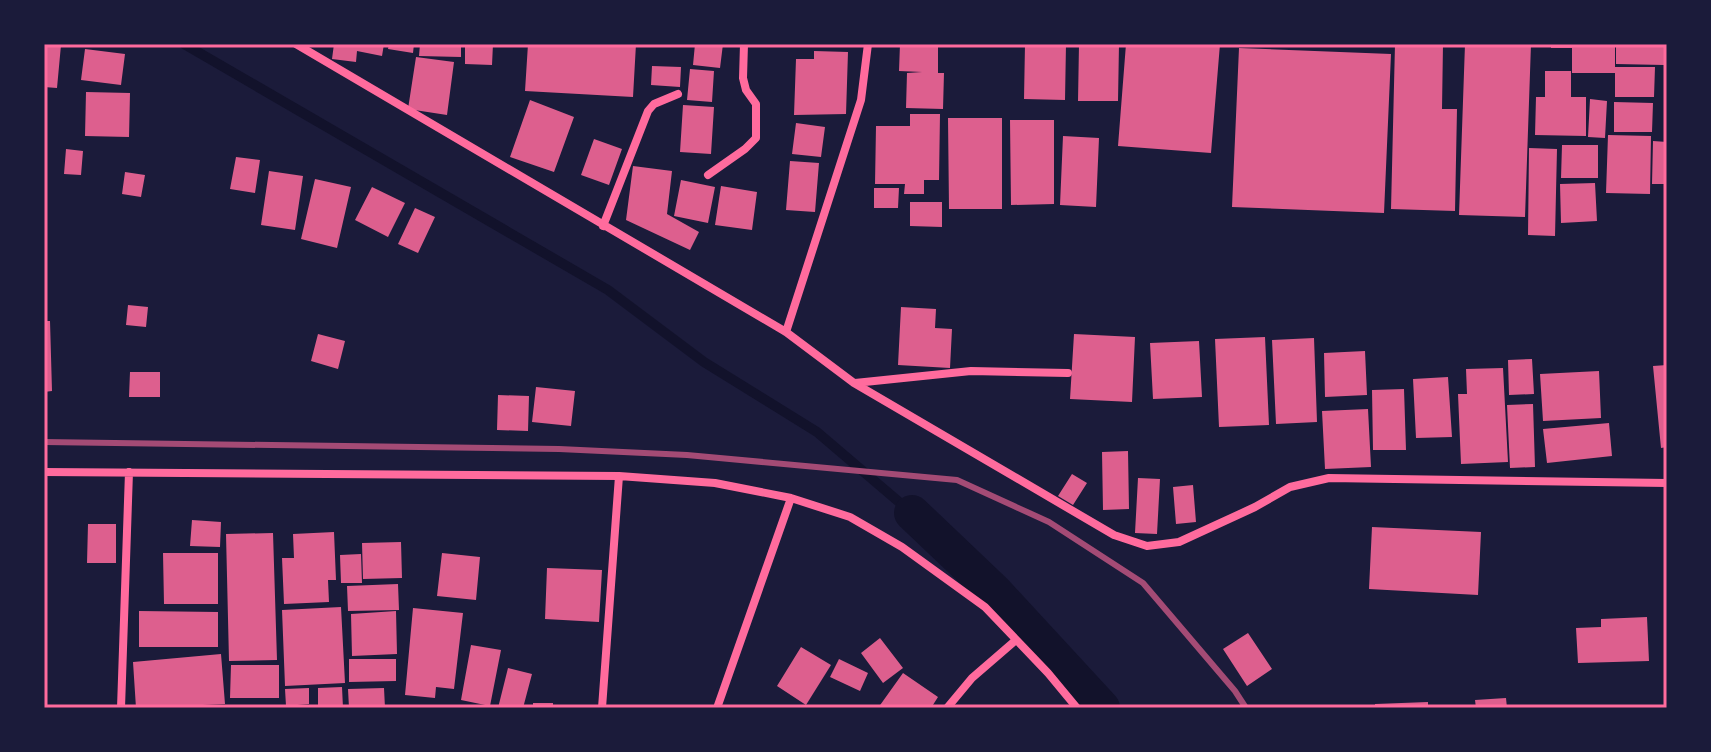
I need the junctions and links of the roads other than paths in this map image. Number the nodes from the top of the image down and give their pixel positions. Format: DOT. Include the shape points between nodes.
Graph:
graph roads {
  1 [pos="296,44"];
  2 [pos="744,44"];
  3 [pos="868,44"];
  4 [pos="678,94"];
  5 [pos="708,175"];
  6 [pos="603,226"];
  7 [pos="786,332"];
  8 [pos="1068,373"];
  9 [pos="854,383"];
  10 [pos="44,472"];
  11 [pos="129,472"];
  12 [pos="619,476"];
  13 [pos="1667,483"];
  14 [pos="791,498"];
  15 [pos="1016,640"];
  16 [pos="121,708"];
  17 [pos="602,708"];
  18 [pos="717,708"];
  19 [pos="947,708"];
  20 [pos="1077,708"];
  1 -- 6 [label="street"];
  2 -- 5 [label="street" via="743,78 756,104 756,138"];
  3 -- 7 [label="street" via="861,100"];
  4 -- 6 [label="street" via="648,111"];
  6 -- 7 [label="street"];
  7 -- 9 [label="street"];
  8 -- 9 [label="street" via="971,371"];
  9 -- 13 [label="street" via="1114,535 1147,546 1179,542 1290,487 1329,478"];
  10 -- 11 [label="street"];
  11 -- 12 [label="street"];
  11 -- 16 [label="street"];
  12 -- 14 [label="street" via="715,483"];
  12 -- 17 [label="street"];
  14 -- 15 [label="street" via="850,517 902,547 985,607"];
  14 -- 18 [label="street"];
  15 -- 19 [label="street"];
  15 -- 20 [label="street"];
}
